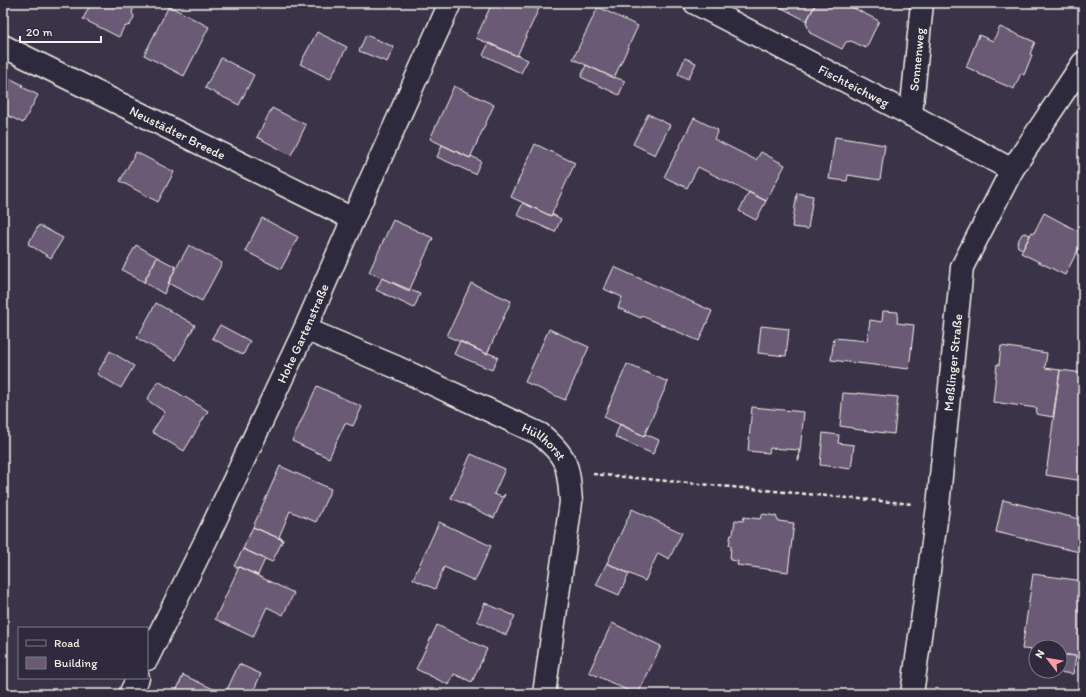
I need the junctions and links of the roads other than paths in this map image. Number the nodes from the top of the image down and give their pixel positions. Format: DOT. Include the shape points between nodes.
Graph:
graph roads {
  1 [pos="450,3"];
  2 [pos="695,3"];
  3 [pos="922,3"];
  4 [pos="3,46"];
  5 [pos="1083,63"];
  6 [pos="911,115"];
  7 [pos="1012,170"];
  8 [pos="353,219"];
  9 [pos="305,329"];
  10 [pos="148,657"];
  11 [pos="138,679"];
  12 [pos="130,694"];
  13 [pos="544,694"];
  14 [pos="912,694"];
  1 -- 8 [label="street, Hohe Gartenstraße"];
  2 -- 6 [label="street, Fischteichweg"];
  3 -- 6 [label="street, Sonnenweg"];
  4 -- 8 [label="street, Neustädter Breede"];
  5 -- 7 [label="street, Meßlinger Straße"];
  6 -- 7 [label="street, Fischteichweg"];
  7 -- 14 [label="street, Meßlinger Straße" via="962,267 938,506"];
  8 -- 9 [label="street, Hohe Gartenstraße"];
  9 -- 10 [label="street, Hohe Gartenstraße"];
  9 -- 13 [label="street, Hüllhorst" via="396,366 540,434 563,458 569,472 571,502"];
  11 -- 12 [label="street"];
}
